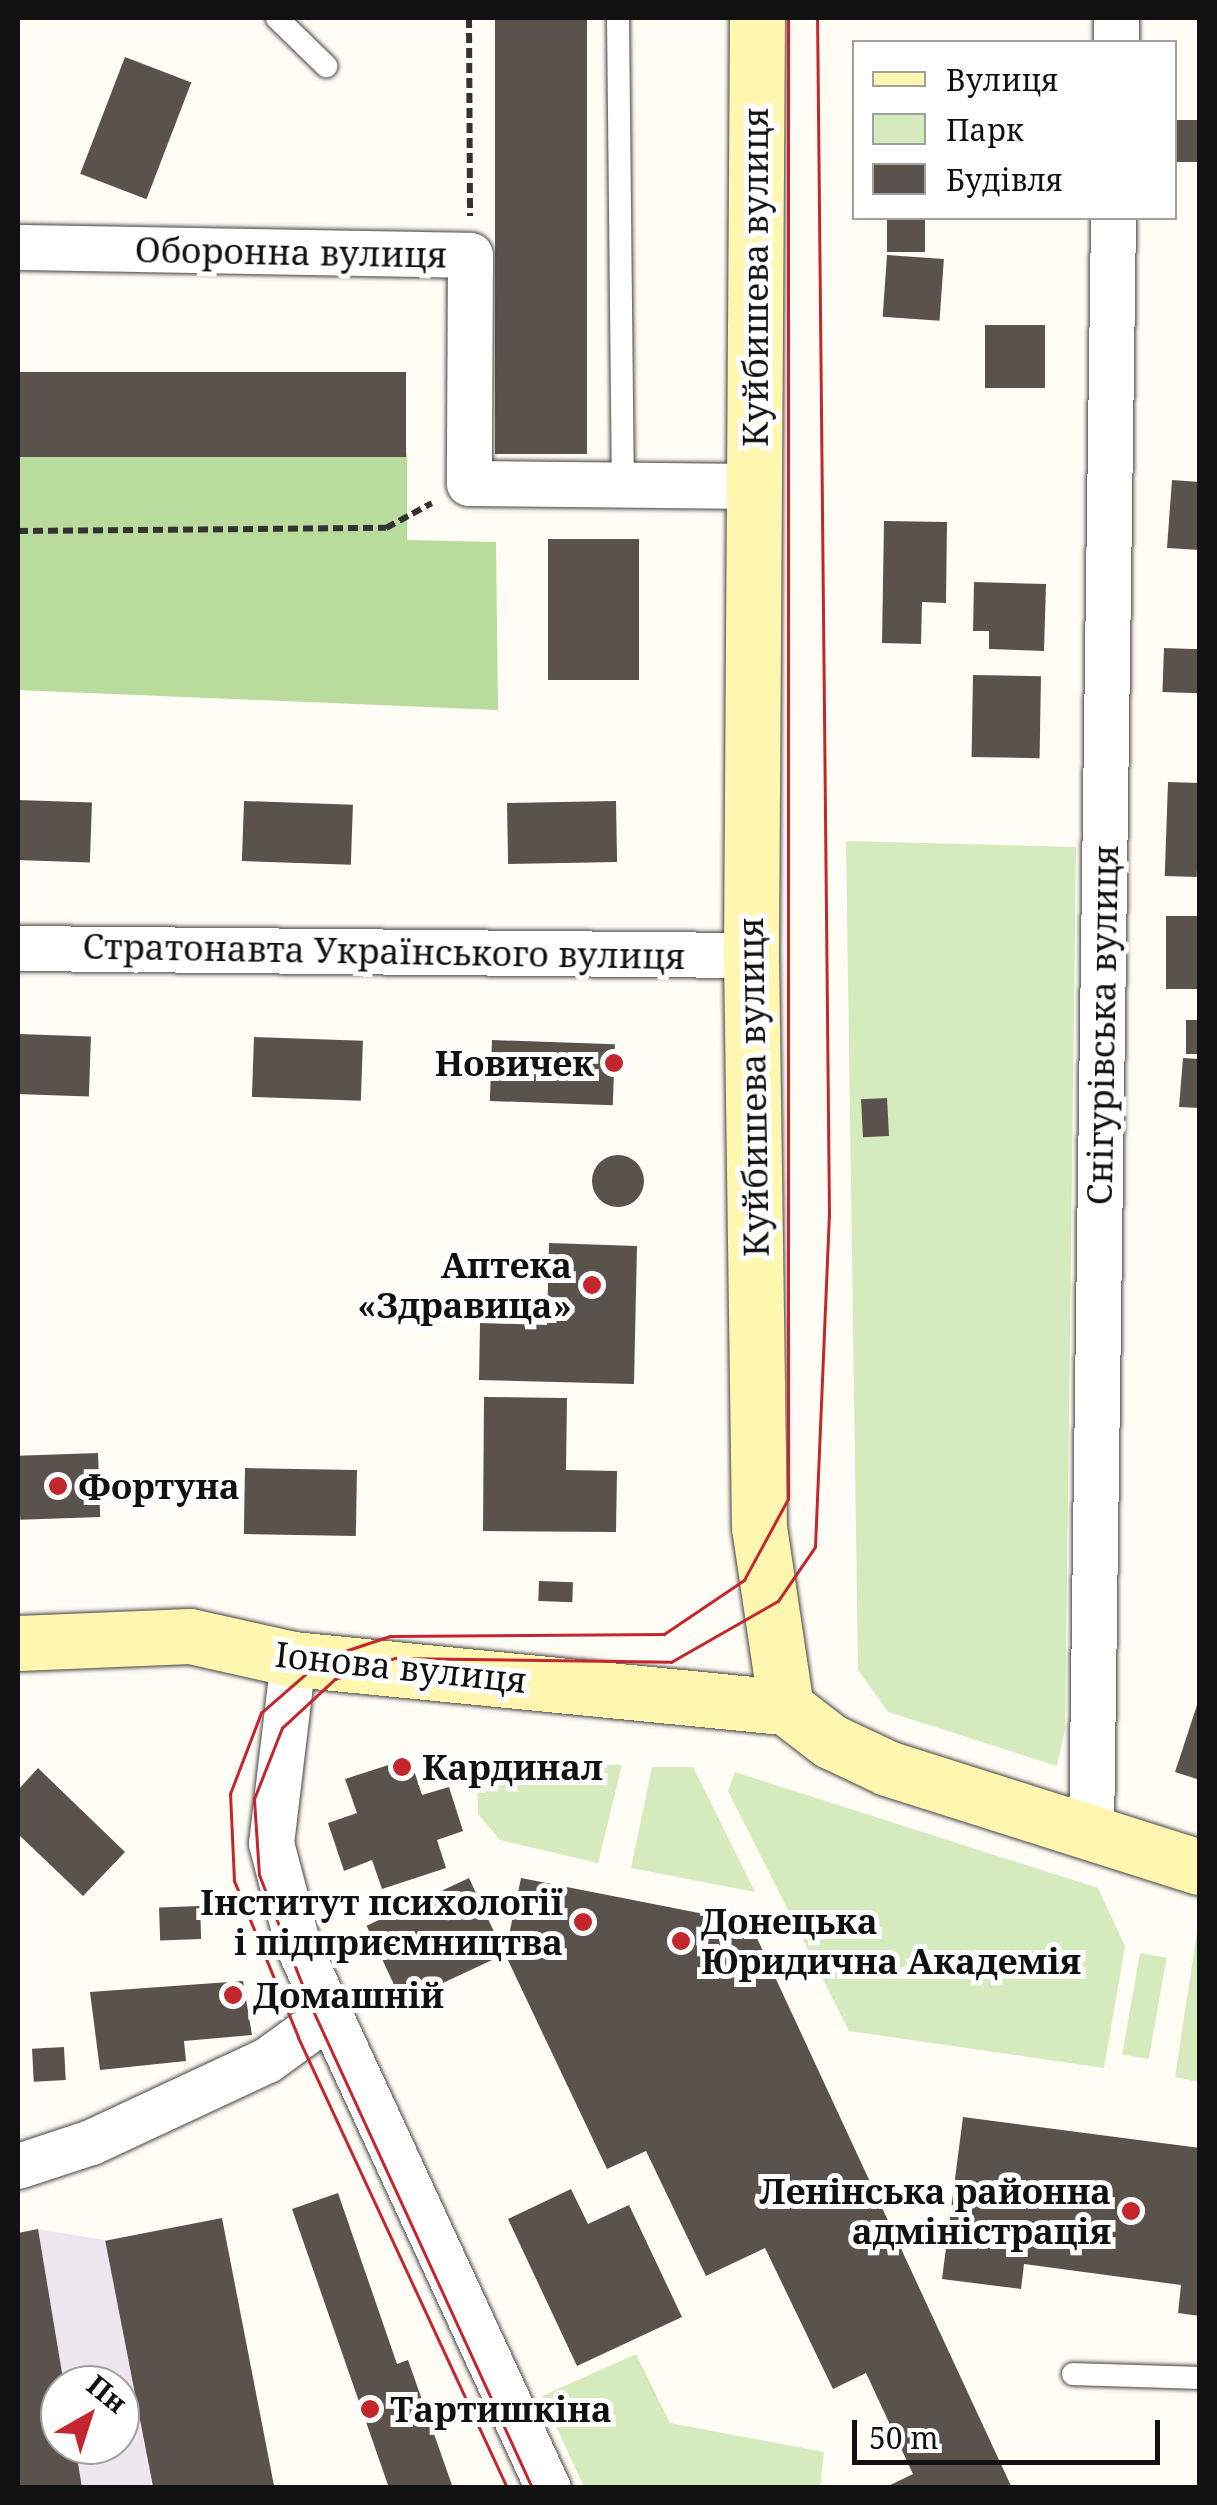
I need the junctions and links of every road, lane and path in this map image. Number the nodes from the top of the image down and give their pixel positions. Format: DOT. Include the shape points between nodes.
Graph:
graph roads {
  1 [pos="276,18"];
  2 [pos="469,18"];
  3 [pos="618,18"];
  4 [pos="756,18"];
  5 [pos="326,66"];
  6 [pos="1113,220"];
  7 [pos="18,247"];
  8 [pos="470,255"];
  9 [pos="469,483"];
  10 [pos="623,486"];
  11 [pos="755,486"];
  12 [pos="18,531"];
  13 [pos="18,948"];
  14 [pos="750,955"];
  15 [pos="18,1643"];
  16 [pos="293,1659"];
  17 [pos="786,1707"];
  18 [pos="1091,1832"];
  19 [pos="1200,1867"];
  20 [pos="330,2015"];
  21 [pos="18,2166"];
  22 [pos="1073,2374"];
  23 [pos="1200,2378"];
  24 [pos="548,2488"];
  1 -- 5 [label="lane"];
  2 -- 8 [label="path"];
  3 -- 10 [label="lane"];
  4 -- 11 [label="main road, Куйбишева вулиця"];
  6 -- 18 [label="street, Снігурівська вулиця"];
  7 -- 8 [label="street, Оборонна вулиця"];
  8 -- 9 [label="street, Оборонна вулиця"];
  9 -- 10 [label="street"];
  9 -- 12 [label="path" via="386,528"];
  10 -- 11 [label="street"];
  11 -- 14 [label="main road, Куйбишева вулиця"];
  13 -- 14 [label="street, Стратонавта Українського вулиця"];
  14 -- 17 [label="main road, Куйбишева вулиця" via="758,1527"];
  15 -- 16 [label="main road, Іонова вулиця" via="190,1636"];
  16 -- 17 [label="main road, Іонова вулиця"];
  16 -- 20 [label="street" via="271,1844 298,1946"];
  17 -- 18 [label="main road" via="830,1741 888,1768"];
  18 -- 19 [label="main road"];
  20 -- 21 [label="street" via="267,2060 91,2142"];
  20 -- 24 [label="street"];
  22 -- 23 [label="lane"];
}
